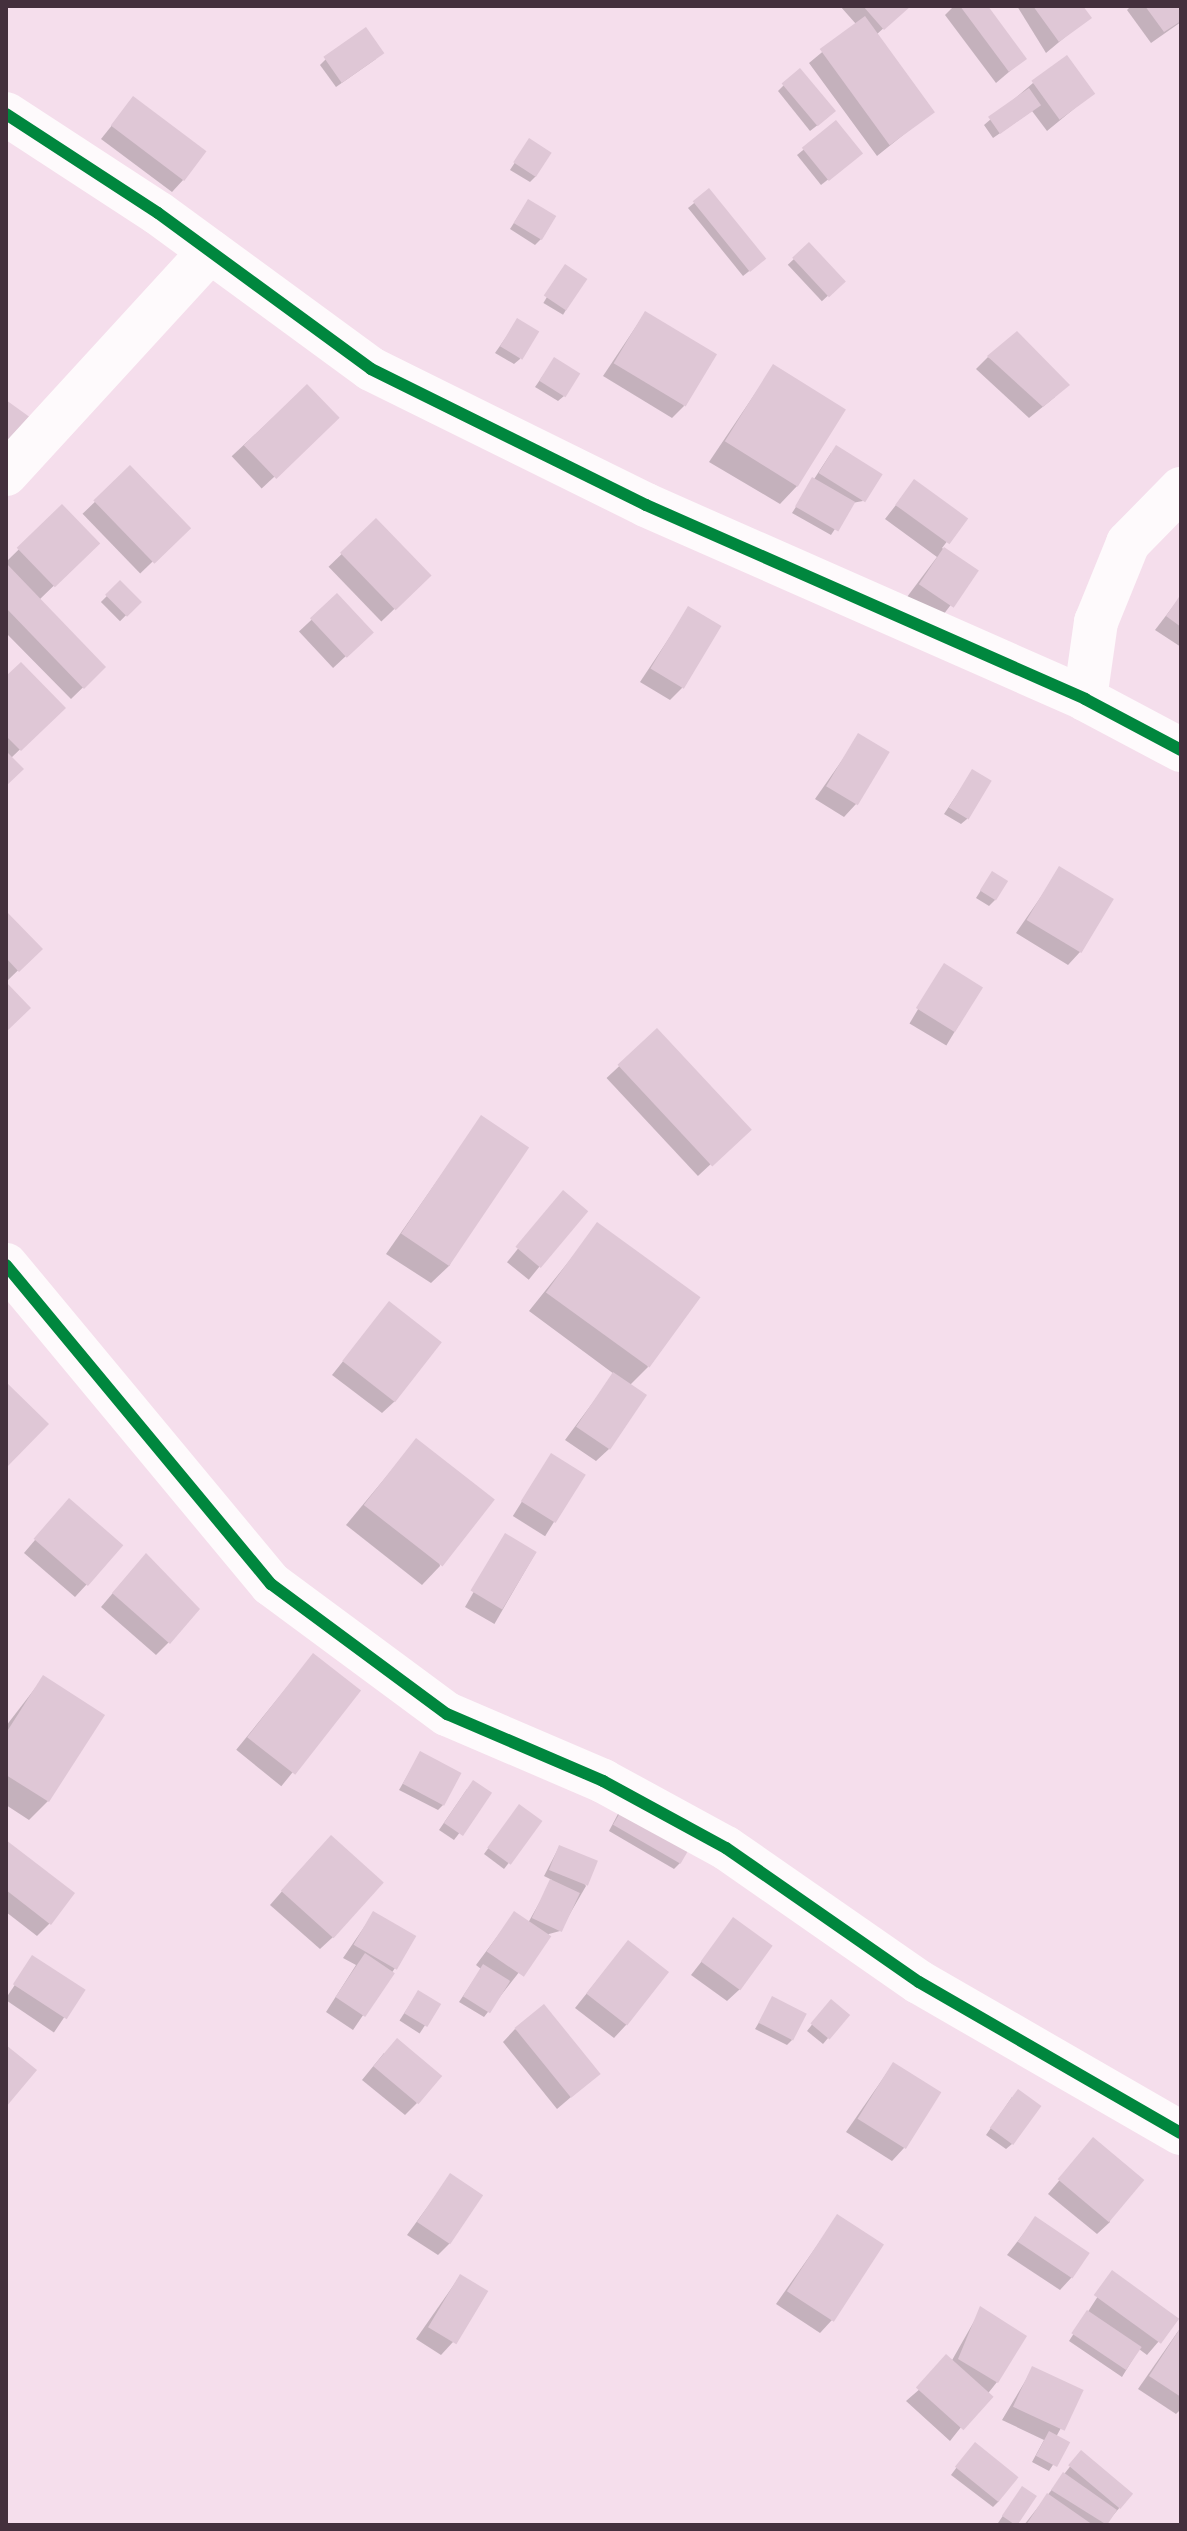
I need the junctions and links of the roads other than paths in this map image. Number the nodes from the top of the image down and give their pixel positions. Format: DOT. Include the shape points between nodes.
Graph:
graph roads {
  1 [pos="6,114"];
  2 [pos="210,251"];
  3 [pos="6,474"];
  4 [pos="1181,489"];
  5 [pos="1085,699"];
  6 [pos="1181,750"];
  7 [pos="6,1265"];
  8 [pos="1181,2133"];
  1 -- 2 [label="street"];
  2 -- 3 [label="street"];
  2 -- 5 [label="street" via="371,369 457,414"];
  4 -- 5 [label="street" via="1128,543 1096,622"];
  5 -- 6 [label="street"];
  7 -- 8 [label="street" via="271,1584 434,1705 603,1781 726,1848 919,1982"];
}
